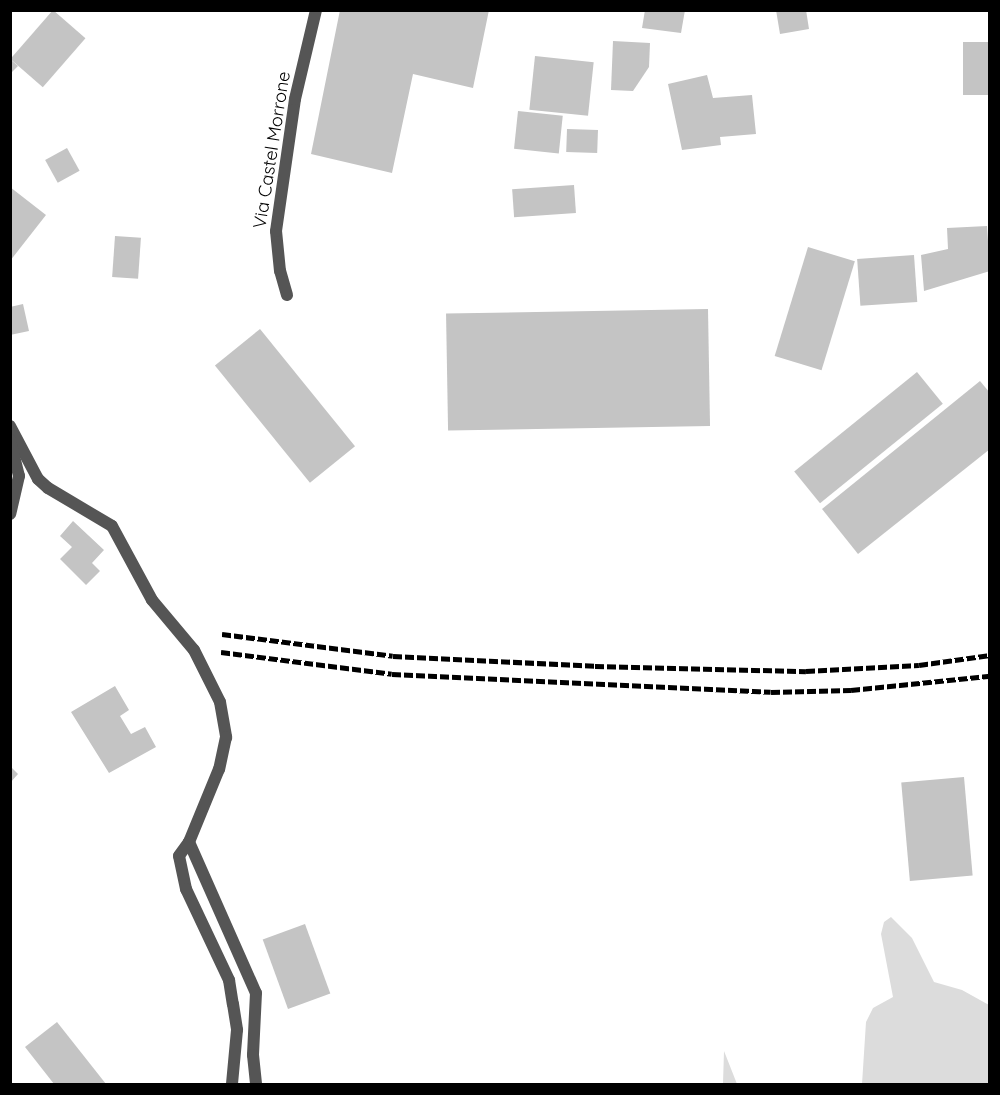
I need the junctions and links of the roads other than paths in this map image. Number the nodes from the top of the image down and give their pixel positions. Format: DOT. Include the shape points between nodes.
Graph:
graph roads {
  1 [pos="316,10"];
  2 [pos="287,295"];
  3 [pos="10,426"];
  4 [pos="10,440"];
  5 [pos="10,514"];
  6 [pos="189,842"];
  7 [pos="232,1084"];
  8 [pos="256,1084"];
  1 -- 2 [label="street, Via Castel Morrone" via="295,99 276,231"];
  3 -- 6 [label="street" via="29,466 48,489 112,526 152,600 194,650 220,702 224,748"];
  4 -- 5 [label="street" via="19,476"];
  6 -- 7 [label="street" via="178,856 186,889 229,980 237,1030"];
  6 -- 8 [label="street" via="256,993"];
}
